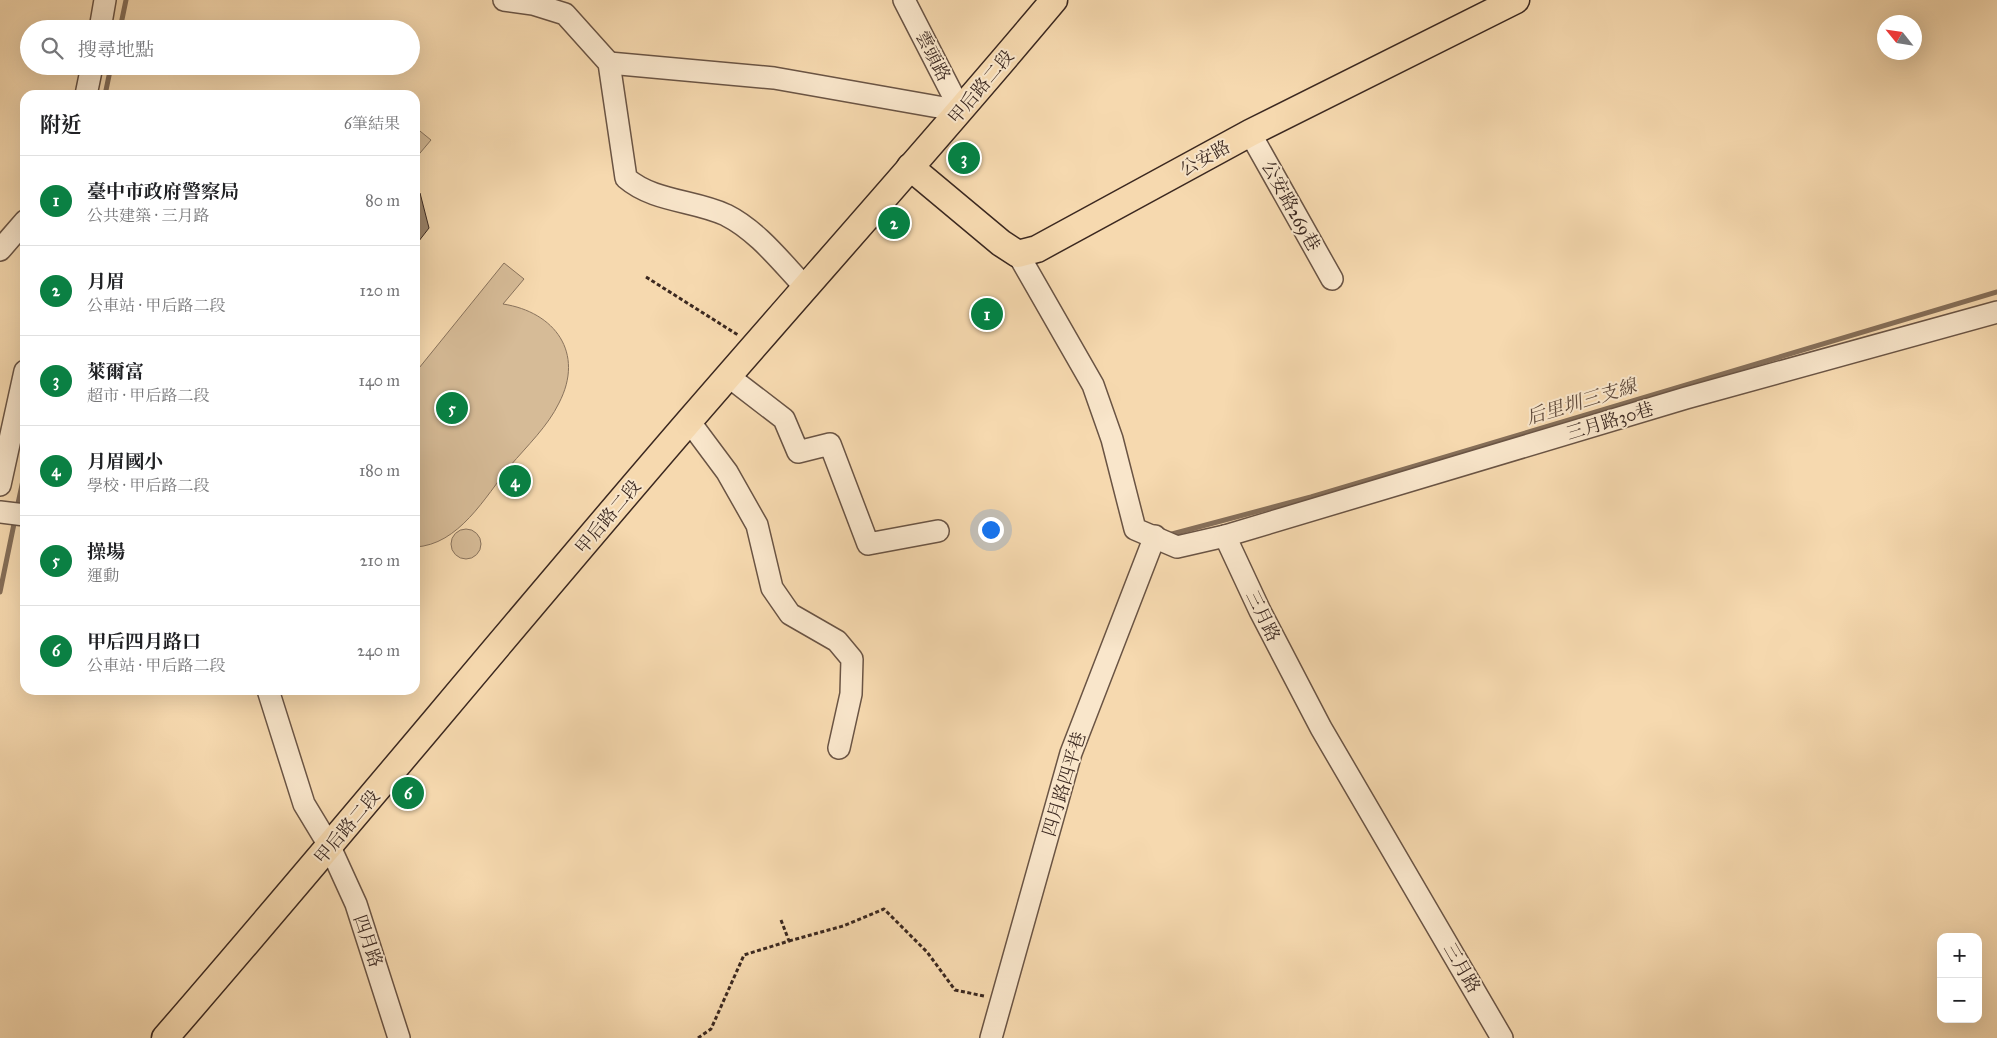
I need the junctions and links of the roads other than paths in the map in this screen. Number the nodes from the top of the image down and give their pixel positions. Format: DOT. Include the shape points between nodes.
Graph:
graph roads {
  1 [pos="105,0"];
  2 [pos="504,0"];
  3 [pos="904,0"];
  4 [pos="1054,0"];
  5 [pos="1516,0"];
  6 [pos="102,20"];
  7 [pos="609,63"];
  8 [pos="90,75"];
  9 [pos="87,90"];
  10 [pos="961,111"];
  11 [pos="1250,133"];
  12 [pos="910,167"];
  13 [pos="20,227"];
  14 [pos="0,250"];
  15 [pos="1018,254"];
  16 [pos="1332,279"];
  17 [pos="806,288"];
  18 [pos="1997,312"];
  19 [pos="728,376"];
  20 [pos="20,394"];
  21 [pos="689,421"];
  22 [pos="0,485"];
  23 [pos="0,512"];
  24 [pos="20,514"];
  25 [pos="938,531"];
  26 [pos="1155,536"];
  27 [pos="1225,536"];
  28 [pos="270,695"];
  29 [pos="839,748"];
  30 [pos="330,847"];
  31 [pos="165,1038"];
  32 [pos="399,1038"];
  33 [pos="992,1038"];
  34 [pos="1502,1038"];
  1 -- 6 [label="street"];
  2 -- 7 [label="street" via="533,4 565,14"];
  3 -- 10 [label="street, 雲頭路"];
  4 -- 10 [label="main road, 甲后路二段"];
  5 -- 11 [label="main road, 公安路"];
  7 -- 10 [label="street" via="774,78"];
  7 -- 17 [label="street" via="626,178 638,189 726,215 754,234"];
  8 -- 9 [label="street"];
  10 -- 12 [label="main road, 甲后路二段"];
  11 -- 15 [label="main road, 公安路" via="1037,250"];
  11 -- 16 [label="street, 公安路269巷"];
  12 -- 15 [label="main road"];
  12 -- 17 [label="main road, 甲后路二段"];
  13 -- 14 [label="street"];
  15 -- 26 [label="street" via="1093,385 1112,439 1135,529"];
  17 -- 19 [label="main road, 甲后路二段"];
  18 -- 27 [label="street, 三月路30巷" via="1686,398"];
  19 -- 21 [label="main road, 甲后路二段"];
  19 -- 25 [label="street" via="784,419 798,452 830,444 868,544"];
  20 -- 22 [label="street"];
  21 -- 29 [label="street" via="727,472 757,524 776,594 790,614 838,641 852,659 851,694"];
  21 -- 30 [label="main road, 甲后路二段"];
  23 -- 24 [label="street"];
  26 -- 27 [label="street" via="1177,547"];
  26 -- 33 [label="street, 四月路四平巷" via="1071,753"];
  27 -- 34 [label="street, 三月路" via="1321,728"];
  28 -- 30 [label="street, 四月路" via="304,804"];
  30 -- 31 [label="main road, 甲后路二段"];
  30 -- 32 [label="street, 四月路" via="356,904"];
}
